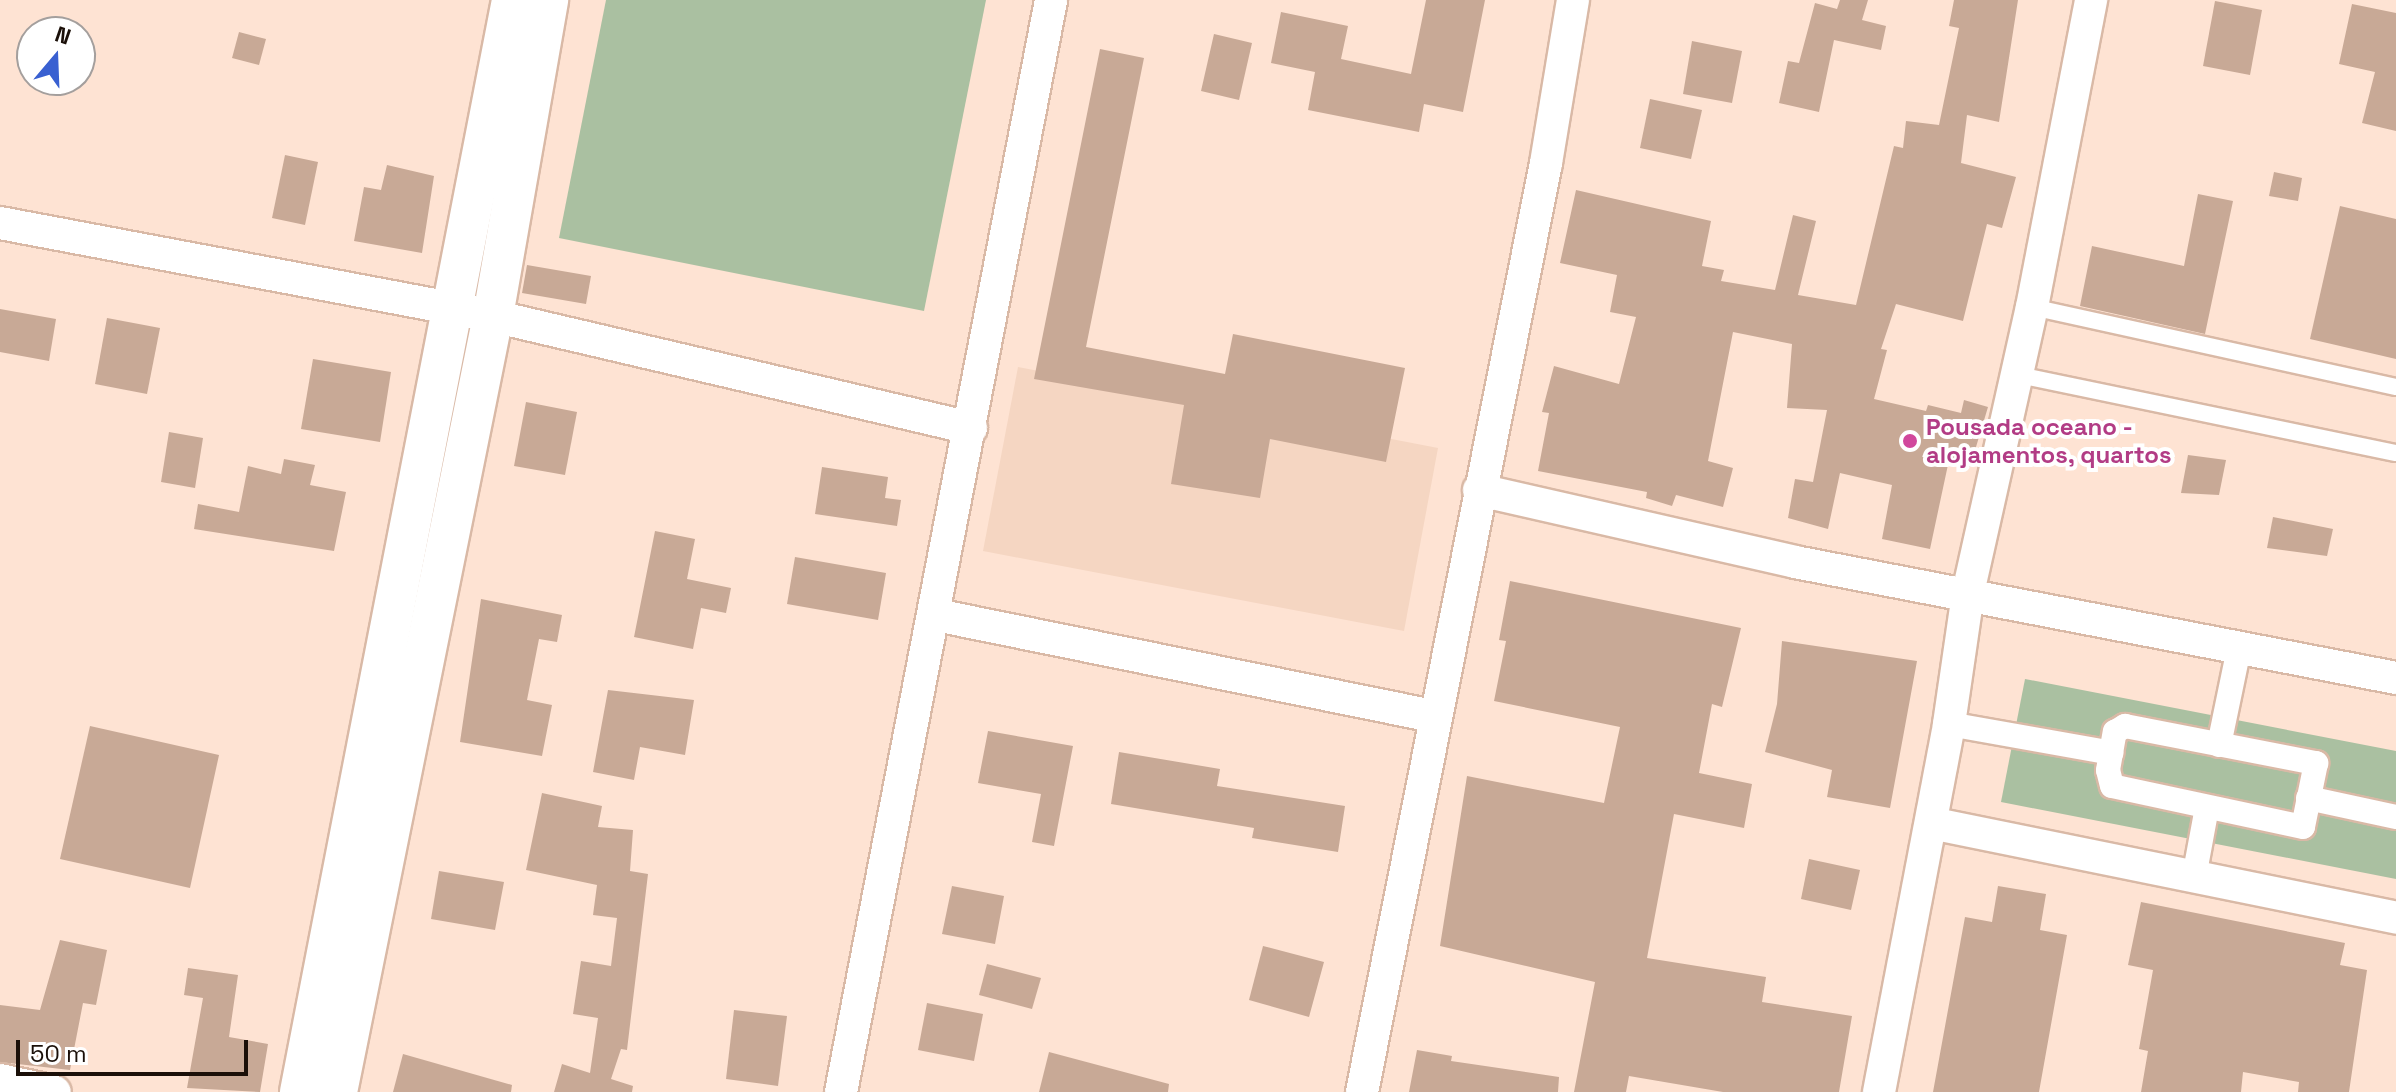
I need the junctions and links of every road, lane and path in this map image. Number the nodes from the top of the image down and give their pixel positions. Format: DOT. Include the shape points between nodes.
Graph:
graph roads {
  1 [pos="512,0"];
  2 [pos="548,0"];
  3 [pos="1051,0"];
  4 [pos="1573,0"];
  5 [pos="2091,0"];
  6 [pos="0,223"];
  7 [pos="2032,307"];
  8 [pos="452,309"];
  9 [pos="493,316"];
  10 [pos="2014,374"];
  11 [pos="2396,387"];
  12 [pos="971,428"];
  13 [pos="2396,453"];
  14 [pos="1479,490"];
  15 [pos="1968,593"];
  16 [pos="936,615"];
  17 [pos="2239,648"];
  18 [pos="2396,678"];
  19 [pos="1433,716"];
  20 [pos="1949,724"];
  21 [pos="2219,745"];
  22 [pos="2111,753"];
  23 [pos="2308,798"];
  24 [pos="2207,807"];
  25 [pos="2396,817"];
  26 [pos="1931,823"];
  27 [pos="2194,876"];
  28 [pos="2396,918"];
  29 [pos="0,1080"];
  30 [pos="55,1092"];
  31 [pos="300,1092"];
  32 [pos="337,1092"];
  33 [pos="841,1092"];
  34 [pos="1362,1092"];
  35 [pos="1879,1092"];
  1 -- 8 [label="street"];
  2 -- 9 [label="street"];
  3 -- 12 [label="street"];
  4 -- 14 [label="street" via="1546,163"];
  5 -- 7 [label="street"];
  6 -- 8 [label="street"];
  7 -- 10 [label="street"];
  7 -- 11 [label="lane"];
  8 -- 9 [label="street"];
  8 -- 31 [label="street"];
  9 -- 12 [label="street"];
  9 -- 32 [label="street"];
  10 -- 13 [label="lane"];
  10 -- 15 [label="street"];
  12 -- 16 [label="street"];
  14 -- 15 [label="street" via="1795,562"];
  14 -- 19 [label="street"];
  15 -- 17 [label="street"];
  15 -- 20 [label="street"];
  16 -- 19 [label="street"];
  16 -- 33 [label="street"];
  17 -- 18 [label="street"];
  17 -- 21 [label="street"];
  19 -- 34 [label="street"];
  20 -- 22 [label="street"];
  20 -- 26 [label="street"];
  21 -- 22 [label="street" via="2125,726 2115,732"];
  21 -- 23 [label="street" via="2316,763"];
  22 -- 24 [label="street" via="2112,786"];
  23 -- 24 [label="street" via="2303,827"];
  23 -- 25 [label="street"];
  24 -- 27 [label="street"];
  26 -- 27 [label="street"];
  26 -- 35 [label="street"];
  27 -- 28 [label="street"];
  29 -- 30 [label="street"];
}
